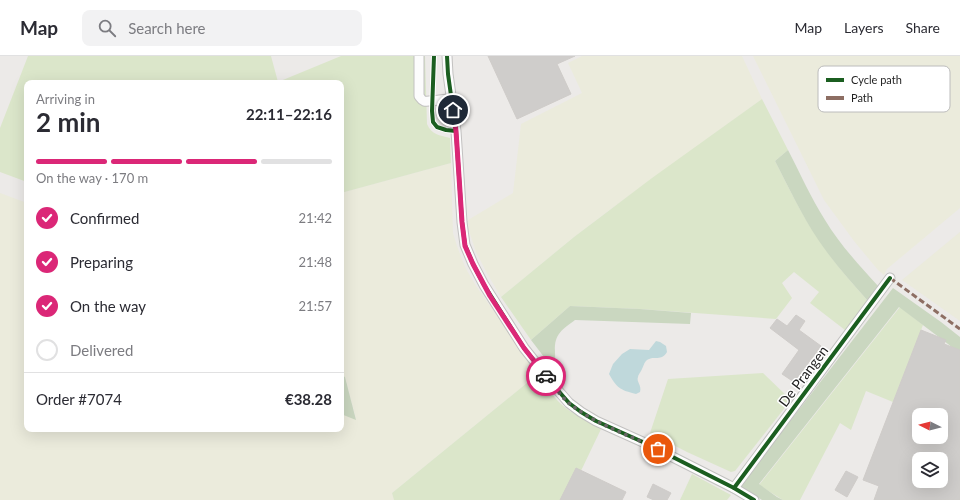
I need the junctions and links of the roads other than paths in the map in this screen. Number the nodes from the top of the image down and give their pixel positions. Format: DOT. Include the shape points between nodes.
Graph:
graph roads {
  1 [pos="419,56"];
  2 [pos="447,56"];
  3 [pos="451,99"];
  4 [pos="890,278"];
  5 [pos="734,488"];
  6 [pos="754,500"];
  1 -- 3 [label="street" via="421,99"];
  2 -- 3 [label="street"];
  3 -- 5 [label="street" via="465,246 484,285 524,348 569,403 581,412"];
  4 -- 5 [label="street, De Prangen"];
  5 -- 6 [label="street"];
}
